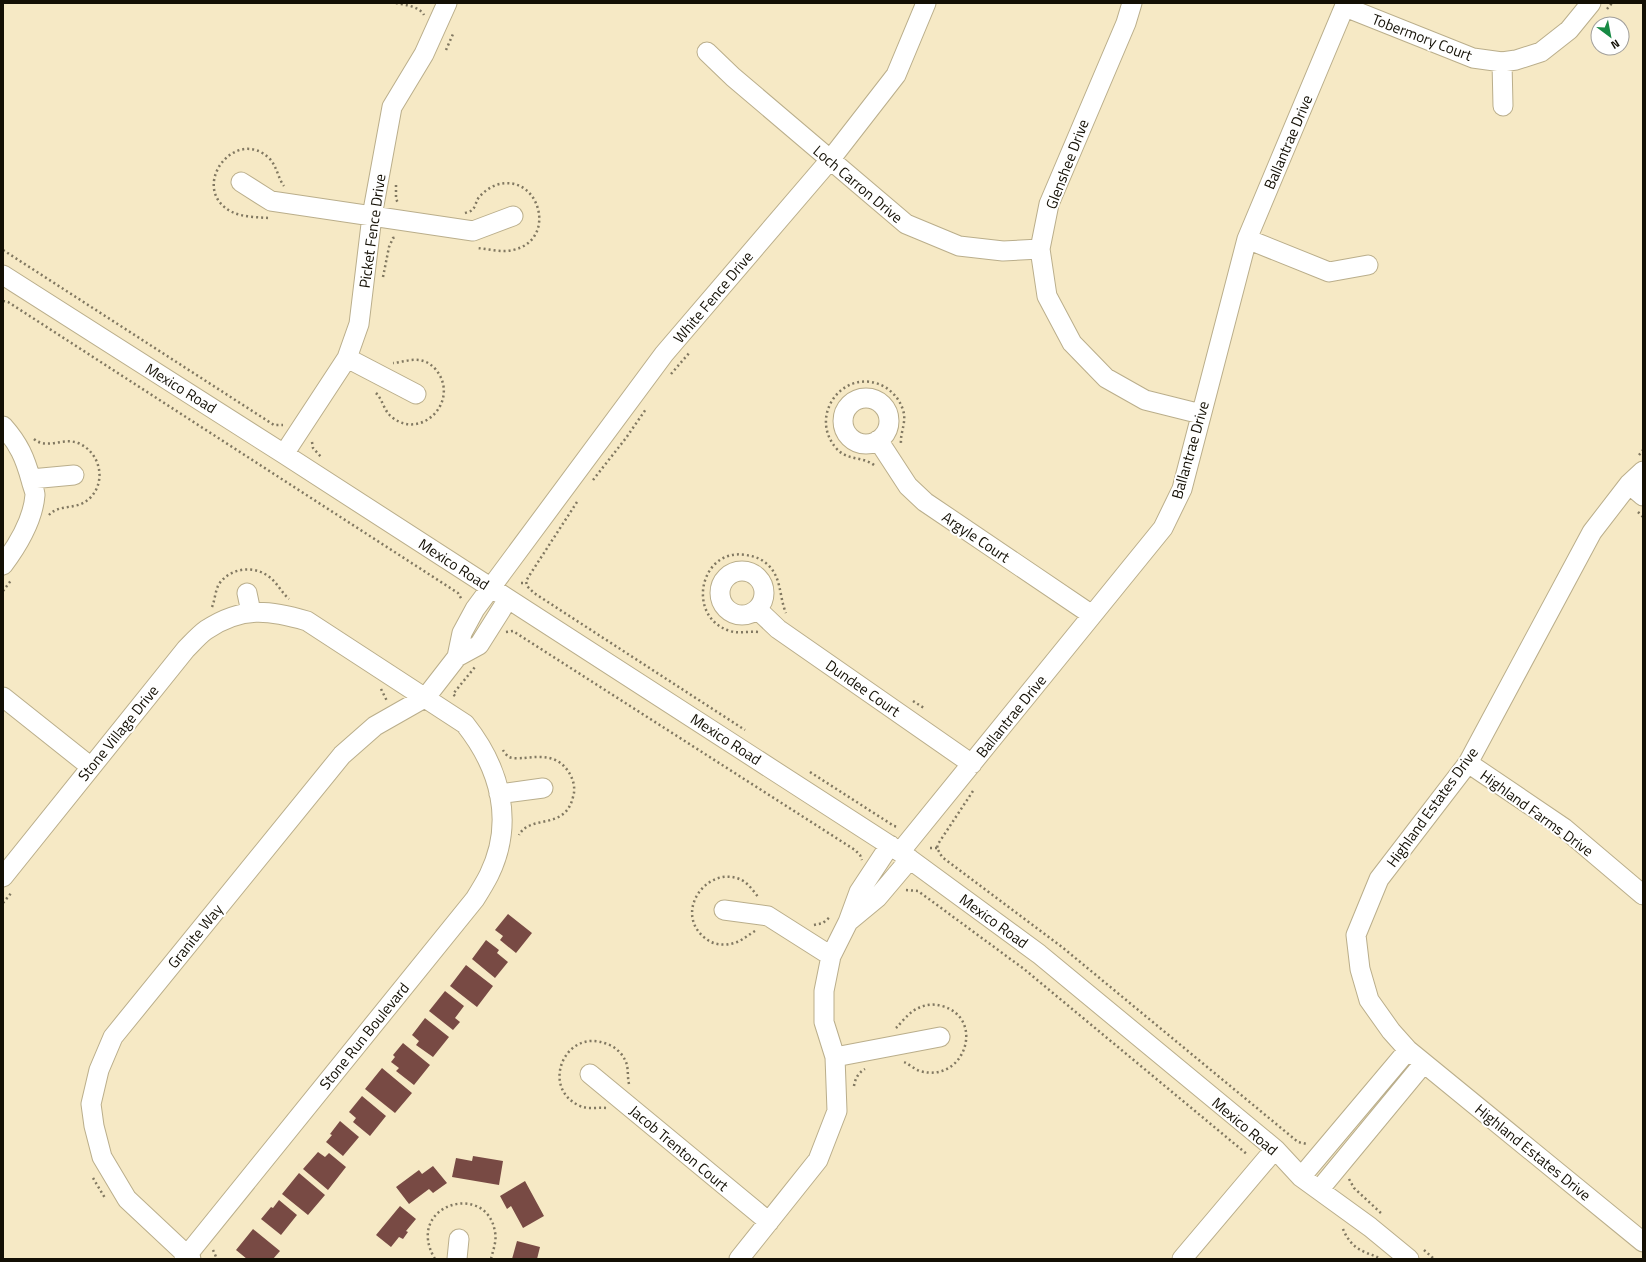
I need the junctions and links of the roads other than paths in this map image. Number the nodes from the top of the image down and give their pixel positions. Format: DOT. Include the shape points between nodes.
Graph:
graph roads {
  1 [pos="446,3"];
  2 [pos="926,3"];
  3 [pos="1132,3"];
  4 [pos="1345,5"];
  5 [pos="1597,8"];
  6 [pos="707,52"];
  7 [pos="1502,62"];
  8 [pos="1503,106"];
  9 [pos="830,160"];
  10 [pos="241,182"];
  11 [pos="372,216"];
  12 [pos="513,216"];
  13 [pos="1247,238"];
  14 [pos="1040,249"];
  15 [pos="1368,265"];
  16 [pos="3,275"];
  17 [pos="347,358"];
  18 [pos="416,394"];
  19 [pos="1201,414"];
  20 [pos="3,426"];
  21 [pos="878,440"];
  22 [pos="284,454"];
  23 [pos="74,475"];
  24 [pos="30,479"];
  25 [pos="1638,484"];
  26 [pos="3,565"];
  27 [pos="491,588"];
  28 [pos="247,593"];
  29 [pos="508,599"];
  30 [pos="758,610"];
  31 [pos="251,612"];
  32 [pos="1092,615"];
  33 [pos="457,657"];
  34 [pos="426,697"];
  35 [pos="3,698"];
  36 [pos="1468,763"];
  37 [pos="972,764"];
  38 [pos="91,767"];
  39 [pos="543,788"];
  40 [pos="499,794"];
  41 [pos="900,852"];
  42 [pos="8,884"];
  43 [pos="1643,895"];
  44 [pos="724,910"];
  45 [pos="831,956"];
  46 [pos="940,1037"];
  47 [pos="1408,1050"];
  48 [pos="835,1057"];
  49 [pos="1424,1063"];
  50 [pos="590,1074"];
  51 [pos="1274,1149"];
  52 [pos="1301,1177"];
  53 [pos="1319,1190"];
  54 [pos="769,1222"];
  55 [pos="459,1239"];
  56 [pos="1643,1242"];
  57 [pos="190,1254"];
  58 [pos="1416,1254"];
  59 [pos="457,1259"];
  60 [pos="739,1259"];
  61 [pos="1182,1259"];
  1 -- 11 [label="street, Picket Fence Drive" via="424,54 392,107"];
  2 -- 9 [label="street, White Fence Drive" via="896,75"];
  3 -- 14 [label="street, Glenshee Drive" via="1126,23 1049,204"];
  4 -- 7 [label="street, Tobermory Court" via="1473,58"];
  4 -- 13 [label="street, Ballantrae Drive"];
  5 -- 7 [label="street, Tobermory Court" via="1541,52"];
  6 -- 9 [label="street, Loch Carron Drive"];
  7 -- 8 [label="street"];
  9 -- 14 [label="street, Loch Carron Drive" via="906,224 959,246 1003,251"];
  9 -- 27 [label="street, White Fence Drive" via="664,354"];
  10 -- 11 [label="street" via="271,201"];
  11 -- 12 [label="street" via="473,231"];
  11 -- 17 [label="street, Picket Fence Drive" via="359,324"];
  13 -- 15 [label="street" via="1330,272"];
  13 -- 19 [label="street, Ballantrae Drive"];
  14 -- 19 [label="street, Glenshee Drive" via="1047,296 1072,343 1106,378 1145,400"];
  16 -- 22 [label="street, Mexico Road"];
  17 -- 18 [label="street"];
  17 -- 22 [label="street, Picket Fence Drive"];
  19 -- 32 [label="street, Ballantrae Drive" via="1182,489 1163,528"];
  20 -- 24 [label="street" via="14,438 25,458"];
  21 -- 32 [label="street, Argyle Court" via="908,486 925,502"];
  22 -- 27 [label="street, Mexico Road"];
  23 -- 24 [label="street"];
  24 -- 26 [label="street" via="35,494 27,524 17,546"];
  25 -- 36 [label="street, Highland Estates Drive" via="1592,532"];
  27 -- 29 [label="street, Mexico Road"];
  27 -- 33 [label="street, Granite Way" via="475,609 462,633"];
  28 -- 31 [label="street"];
  29 -- 33 [label="street, Granite Way" via="479,644"];
  29 -- 41 [label="street, Mexico Road"];
  30 -- 37 [label="street, Dundee Court" via="778,629"];
  31 -- 34 [label="street, Stone Village Drive" via="280,613 307,621"];
  31 -- 38 [label="street, Stone Village Drive" via="232,616 206,630 186,649"];
  32 -- 37 [label="street, Ballantrae Drive"];
  33 -- 34 [label="street, Granite Way"];
  34 -- 40 [label="street, Stone Run Boulevard" via="465,724 478,740 489,761"];
  34 -- 57 [label="street, Granite Way" via="375,726 342,755 113,1038 99,1070 91,1104 102,1157 127,1199"];
  35 -- 38 [label="street"];
  36 -- 43 [label="street, Highland Farms Drive" via="1564,828"];
  36 -- 47 [label="street, Highland Estates Drive" via="1379,879 1356,935 1360,969 1369,1000"];
  37 -- 41 [label="street, Ballantrae Drive"];
  38 -- 42 [label="street, Stone Village Drive"];
  39 -- 40 [label="street"];
  40 -- 57 [label="street, Stone Run Boulevard" via="503,820 497,852 489,874 475,899"];
  41 -- 45 [label="street, Ballantrae Drive" via="878,898 841,917"];
  41 -- 51 [label="street, Mexico Road" via="1039,954"];
  44 -- 45 [label="street" via="768,916"];
  45 -- 48 [label="street" via="824,992 824,1022"];
  46 -- 48 [label="street"];
  47 -- 49 [label="street, Highland Estates Drive"];
  47 -- 52 [label="street"];
  48 -- 54 [label="street" via="837,1111 818,1160"];
  49 -- 53 [label="street"];
  49 -- 56 [label="street, Highland Estates Drive"];
  50 -- 54 [label="street, Jacob Trenton Court"];
  51 -- 52 [label="street, Mexico Road"];
  51 -- 61 [label="street"];
  52 -- 53 [label="street, Mexico Road"];
  53 -- 58 [label="street, Mexico Road" via="1370,1227"];
  54 -- 60 [label="street"];
  55 -- 59 [label="street"];
}
